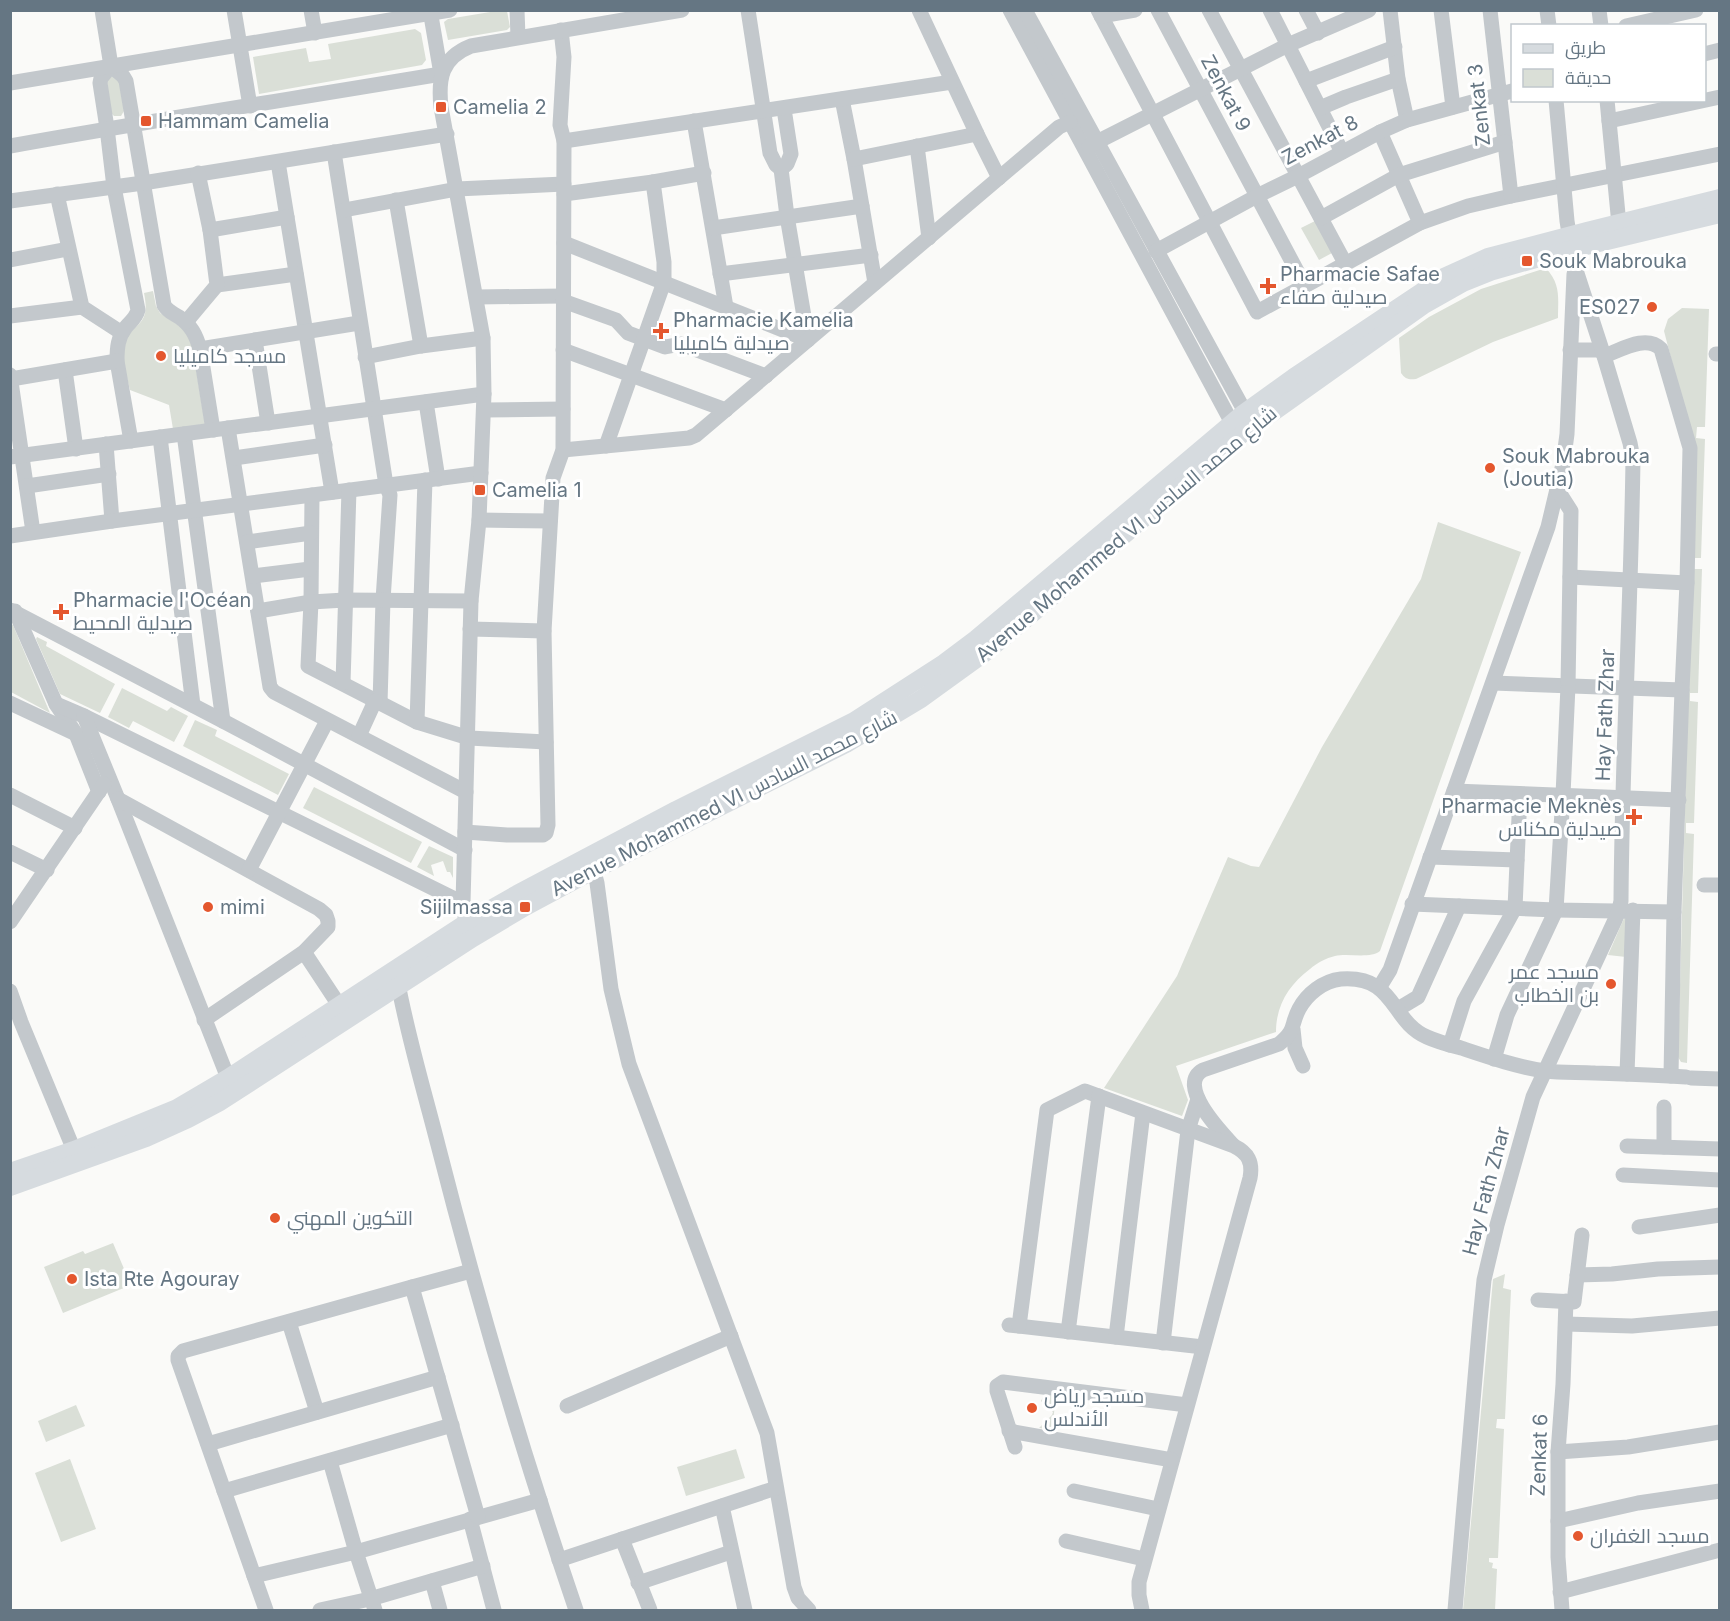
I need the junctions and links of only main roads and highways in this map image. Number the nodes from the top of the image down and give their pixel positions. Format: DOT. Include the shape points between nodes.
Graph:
graph roads {
  1 [pos="1719,198"];
  2 [pos="1719,214"];
  3 [pos="1620,230"];
  4 [pos="397,977"];
  5 [pos="77,1156"];
  6 [pos="10,1172"];
  7 [pos="10,1187"];
  1 -- 3 [label="main road, Avenue Mohammed VI شارع محمد السادس"];
  2 -- 3 [label="main road, Avenue Mohammed VI شارع محمد السادس"];
  3 -- 4 [label="main road, Avenue Mohammed VI شارع محمد السادس" via="1572,250 1488,257 1444,277 1294,377 1029,606 858,728 591,862 517,894 469,931"];
  4 -- 5 [label="main road, Avenue Mohammed VI شارع محمد السادس" via="339,1005 177,1108"];
  4 -- 5 [label="main road, Avenue Mohammed VI شارع محمد السادس" via="212,1106 167,1129"];
  5 -- 6 [label="main road, Avenue Mohammed VI شارع محمد السادس"];
  5 -- 7 [label="main road, Avenue Mohammed VI شارع محمد السادس"];
}
